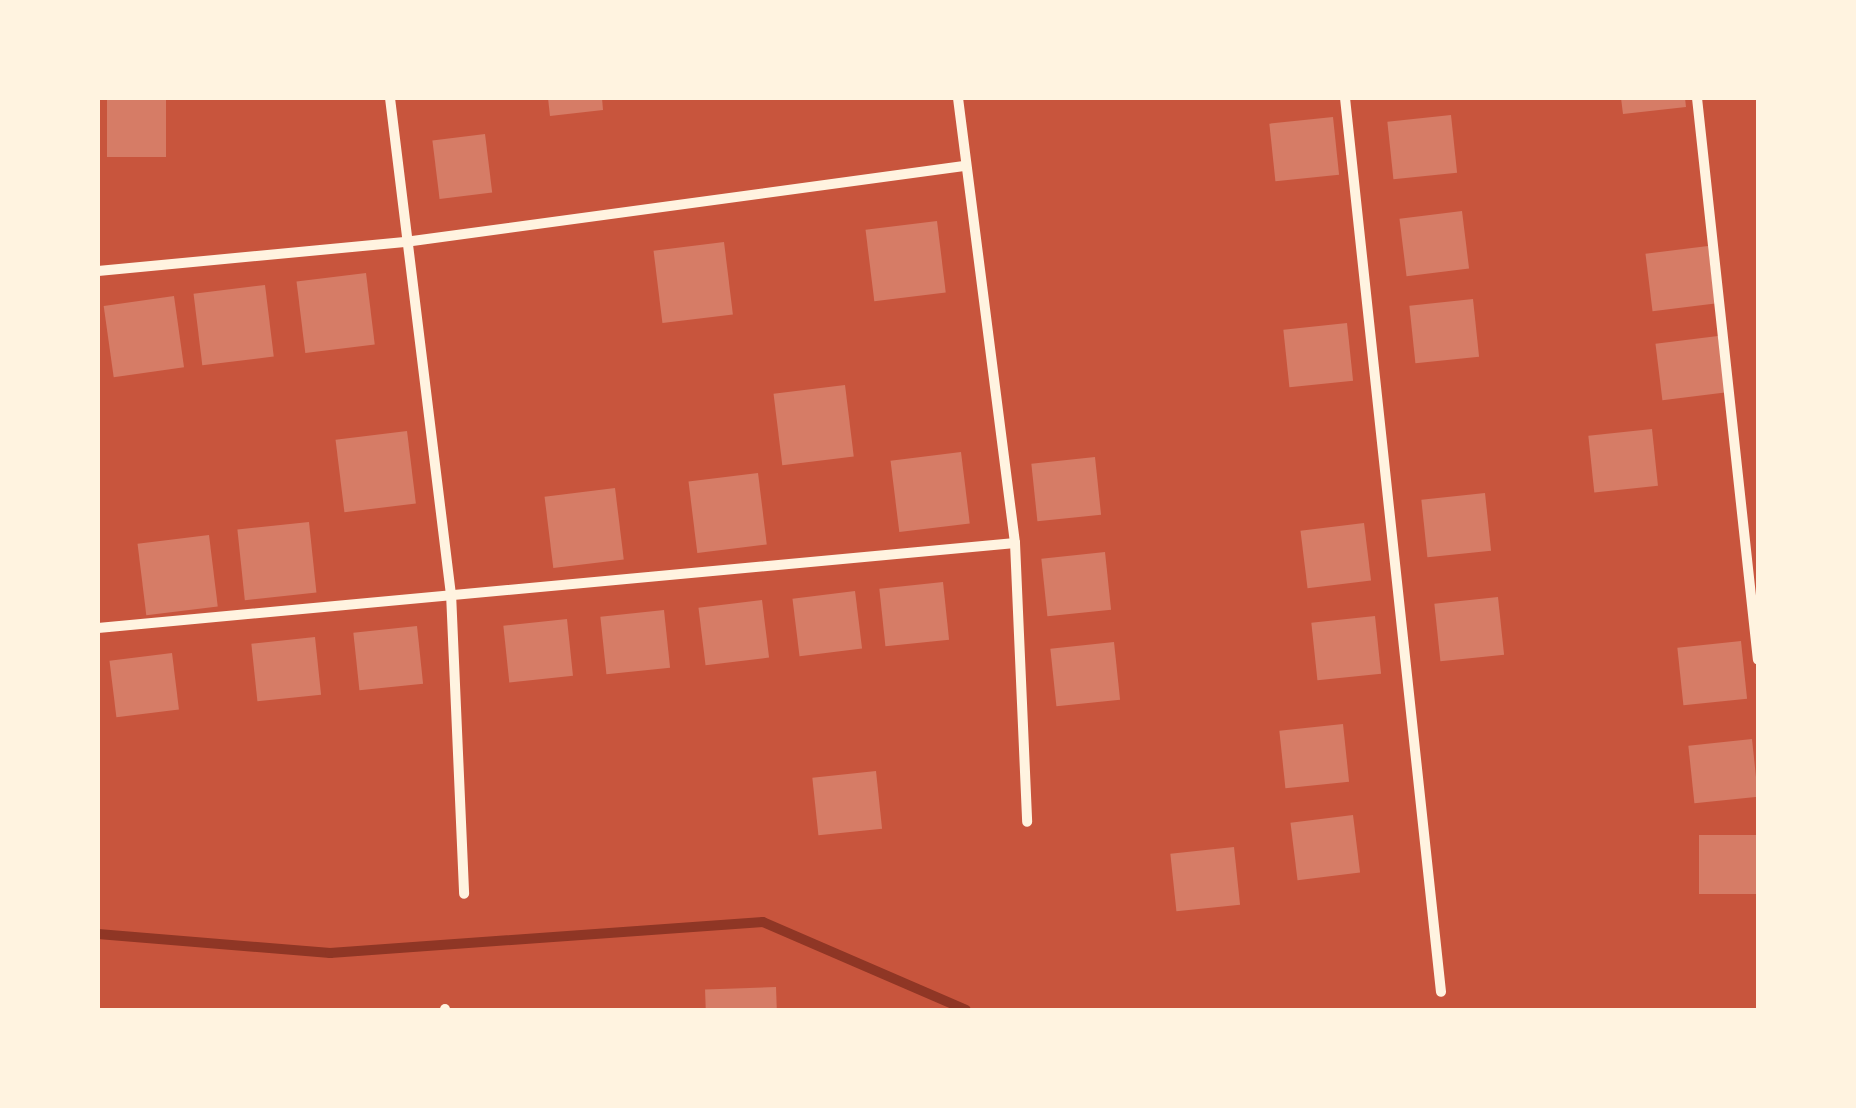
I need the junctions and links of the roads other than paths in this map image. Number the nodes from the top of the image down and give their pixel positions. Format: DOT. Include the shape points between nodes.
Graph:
graph roads {
  1 [pos="390,98"];
  2 [pos="958,98"];
  3 [pos="1346,98"];
  4 [pos="1697,98"];
  5 [pos="964,166"];
  6 [pos="406,242"];
  7 [pos="98,271"];
  8 [pos="1015,542"];
  9 [pos="451,594"];
  10 [pos="98,628"];
  11 [pos="1758,660"];
  12 [pos="1027,822"];
  13 [pos="464,894"];
  14 [pos="1440,992"];
  1 -- 6 [label="street"];
  2 -- 5 [label="street"];
  3 -- 14 [label="street"];
  4 -- 11 [label="street"];
  5 -- 6 [label="street"];
  5 -- 8 [label="street"];
  6 -- 7 [label="street"];
  6 -- 9 [label="street"];
  8 -- 9 [label="street"];
  8 -- 12 [label="street"];
  9 -- 10 [label="street"];
  9 -- 13 [label="street"];
}
